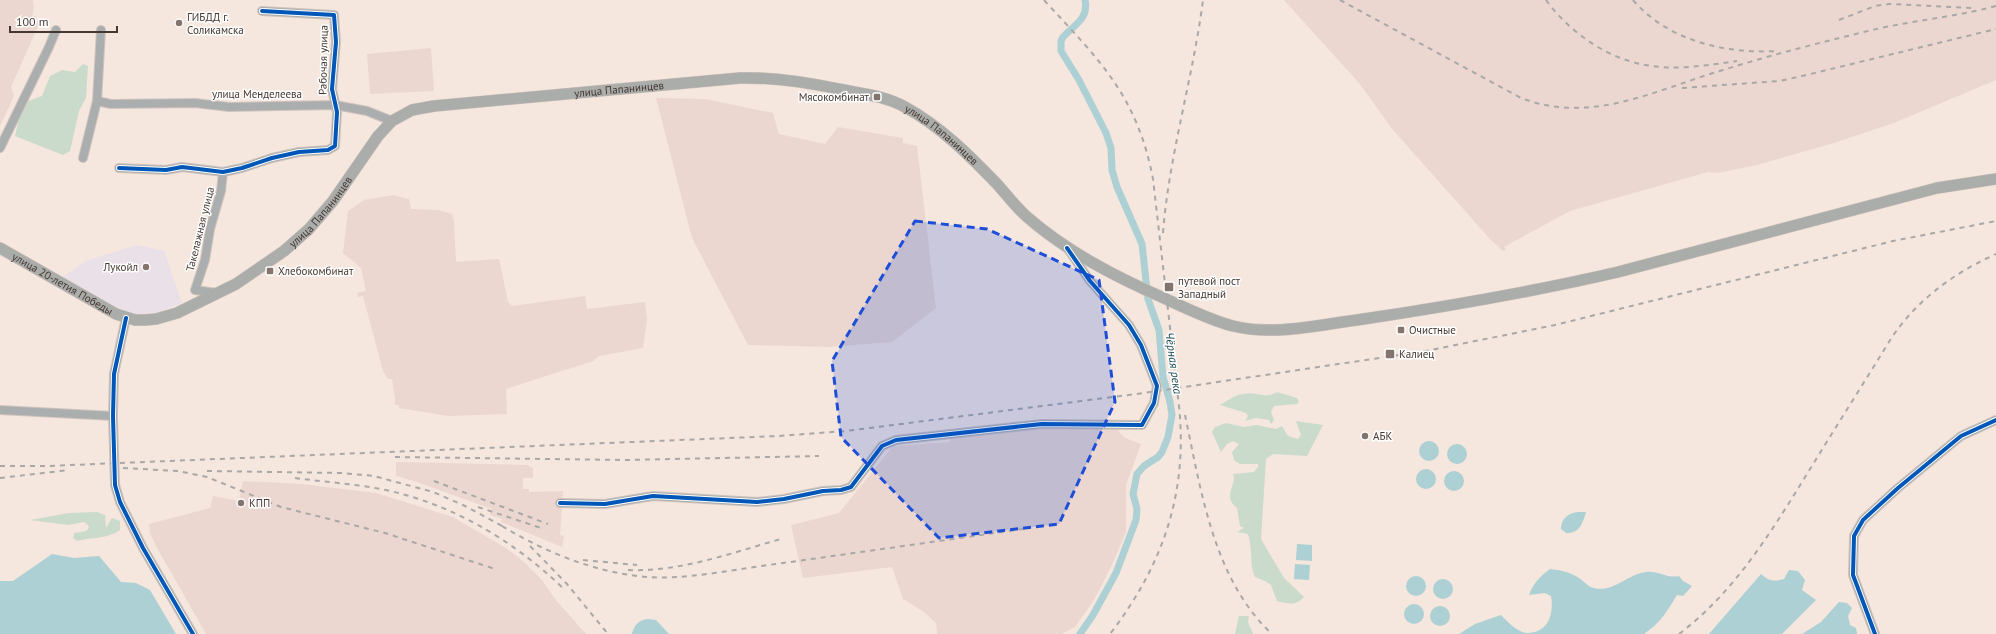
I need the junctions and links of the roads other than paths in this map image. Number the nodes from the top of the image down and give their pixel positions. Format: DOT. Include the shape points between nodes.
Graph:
graph roads {
  1 [pos="262,11"];
  2 [pos="56,30"];
  3 [pos="100,30"];
  4 [pos="96,101"];
  5 [pos="335,104"];
  6 [pos="392,121"];
  7 [pos="0,148"];
  8 [pos="83,158"];
  9 [pos="119,168"];
  10 [pos="223,172"];
  11 [pos="1996,179"];
  12 [pos="0,248"];
  13 [pos="1067,248"];
  14 [pos="219,293"];
  15 [pos="126,318"];
  16 [pos="0,410"];
  17 [pos="113,416"];
  18 [pos="1996,420"];
  19 [pos="560,503"];
  20 [pos="193,634"];
  21 [pos="1875,634"];
  1 -- 5 [label="street, Рабочая улица" via="334,15 336,42 332,88"];
  2 -- 7 [label="street"];
  3 -- 4 [label="street"];
  4 -- 5 [label="street, улица Менделеева" via="111,104 195,103 229,107"];
  4 -- 8 [label="street"];
  5 -- 6 [label="street, улица Менделеева" via="368,111"];
  5 -- 10 [label="street, Такелажная улица" via="338,112 335,146 328,150 299,152 272,158"];
  6 -- 13 [label="main road, улица Папанинцев" via="412,110 434,106 699,80 757,78 806,82 889,100 904,106 936,126 1023,214"];
  6 -- 14 [label="main road, улица Папанинцев" via="378,136 333,202 309,229 263,267"];
  9 -- 10 [label="street, Такелажная улица" via="166,170 182,167"];
  10 -- 14 [label="street, Такелажная улица" via="205,260 195,290"];
  11 -- 13 [label="main road, улица Папанинцев" via="1936,188 1585,280 1410,312 1295,328 1258,329 1234,326 1197,313 1130,283"];
  12 -- 15 [label="main road, улица 20-летия Победы" via="106,310"];
  13 -- 19 [label="street" via="1090,281 1129,325 1141,346 1157,386 1154,403 1142,425 1055,423 896,440 888,442 877,451 851,487 771,501 653,496 605,504"];
  14 -- 15 [label="main road, улица Папанинцев" via="186,309 156,319"];
  15 -- 17 [label="street" via="114,374"];
  16 -- 17 [label="street"];
  17 -- 20 [label="street" via="115,485 120,502 143,548"];
  18 -- 21 [label="street" via="1961,436 1863,520 1854,536 1852,575"];
}
